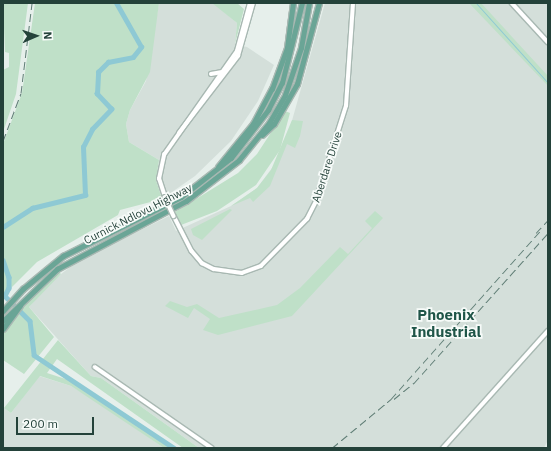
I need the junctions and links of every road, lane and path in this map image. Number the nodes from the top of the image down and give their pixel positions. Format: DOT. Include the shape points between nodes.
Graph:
graph roads {
  1 [pos="293,3"];
  2 [pos="302,3"];
  3 [pos="309,3"];
  4 [pos="319,3"];
  5 [pos="353,3"];
  6 [pos="512,3"];
  7 [pos="251,5"];
  8 [pos="548,42"];
  9 [pos="222,72"];
  10 [pos="211,74"];
  11 [pos="181,129"];
  12 [pos="260,136"];
  13 [pos="22,288"];
  14 [pos="10,301"];
  15 [pos="22,301"];
  16 [pos="3,307"];
  17 [pos="3,311"];
  18 [pos="3,321"];
  19 [pos="3,329"];
  20 [pos="548,332"];
  21 [pos="95,367"];
  22 [pos="212,448"];
  23 [pos="443,448"];
  1 -- 13 [label="main road" via="287,48 272,90 252,124 220,165 180,195 64,253"];
  2 -- 13 [label="main road, Curnick Ndlovu Highway" via="292,53 282,83 268,110 230,158 185,195 79,246"];
  3 -- 12 [label="main road, Curnick Ndlovu Highway" via="294,73 280,105"];
  4 -- 12 [label="main road" via="297,84 274,124"];
  5 -- 11 [label="street, Aberdare Drive, bridge" via="346,106 316,201 307,219 261,266 242,272 214,269 202,263 192,251 165,198 160,168"];
  6 -- 8 [label="street"];
  7 -- 9 [label="street" via="242,40"];
  7 -- 11 [label="street" via="238,56"];
  9 -- 10 [label="street"];
  9 -- 11 [label="street"];
  12 -- 15 [label="main road, Curnick Ndlovu Highway" via="233,167 203,191 76,256"];
  13 -- 14 [label="main road, Curnick Ndlovu Highway"];
  14 -- 16 [label="main road"];
  14 -- 17 [label="main road, Curnick Ndlovu Highway"];
  15 -- 18 [label="main road"];
  15 -- 19 [label="main road"];
  20 -- 23 [label="street"];
  21 -- 22 [label="street"];
}
